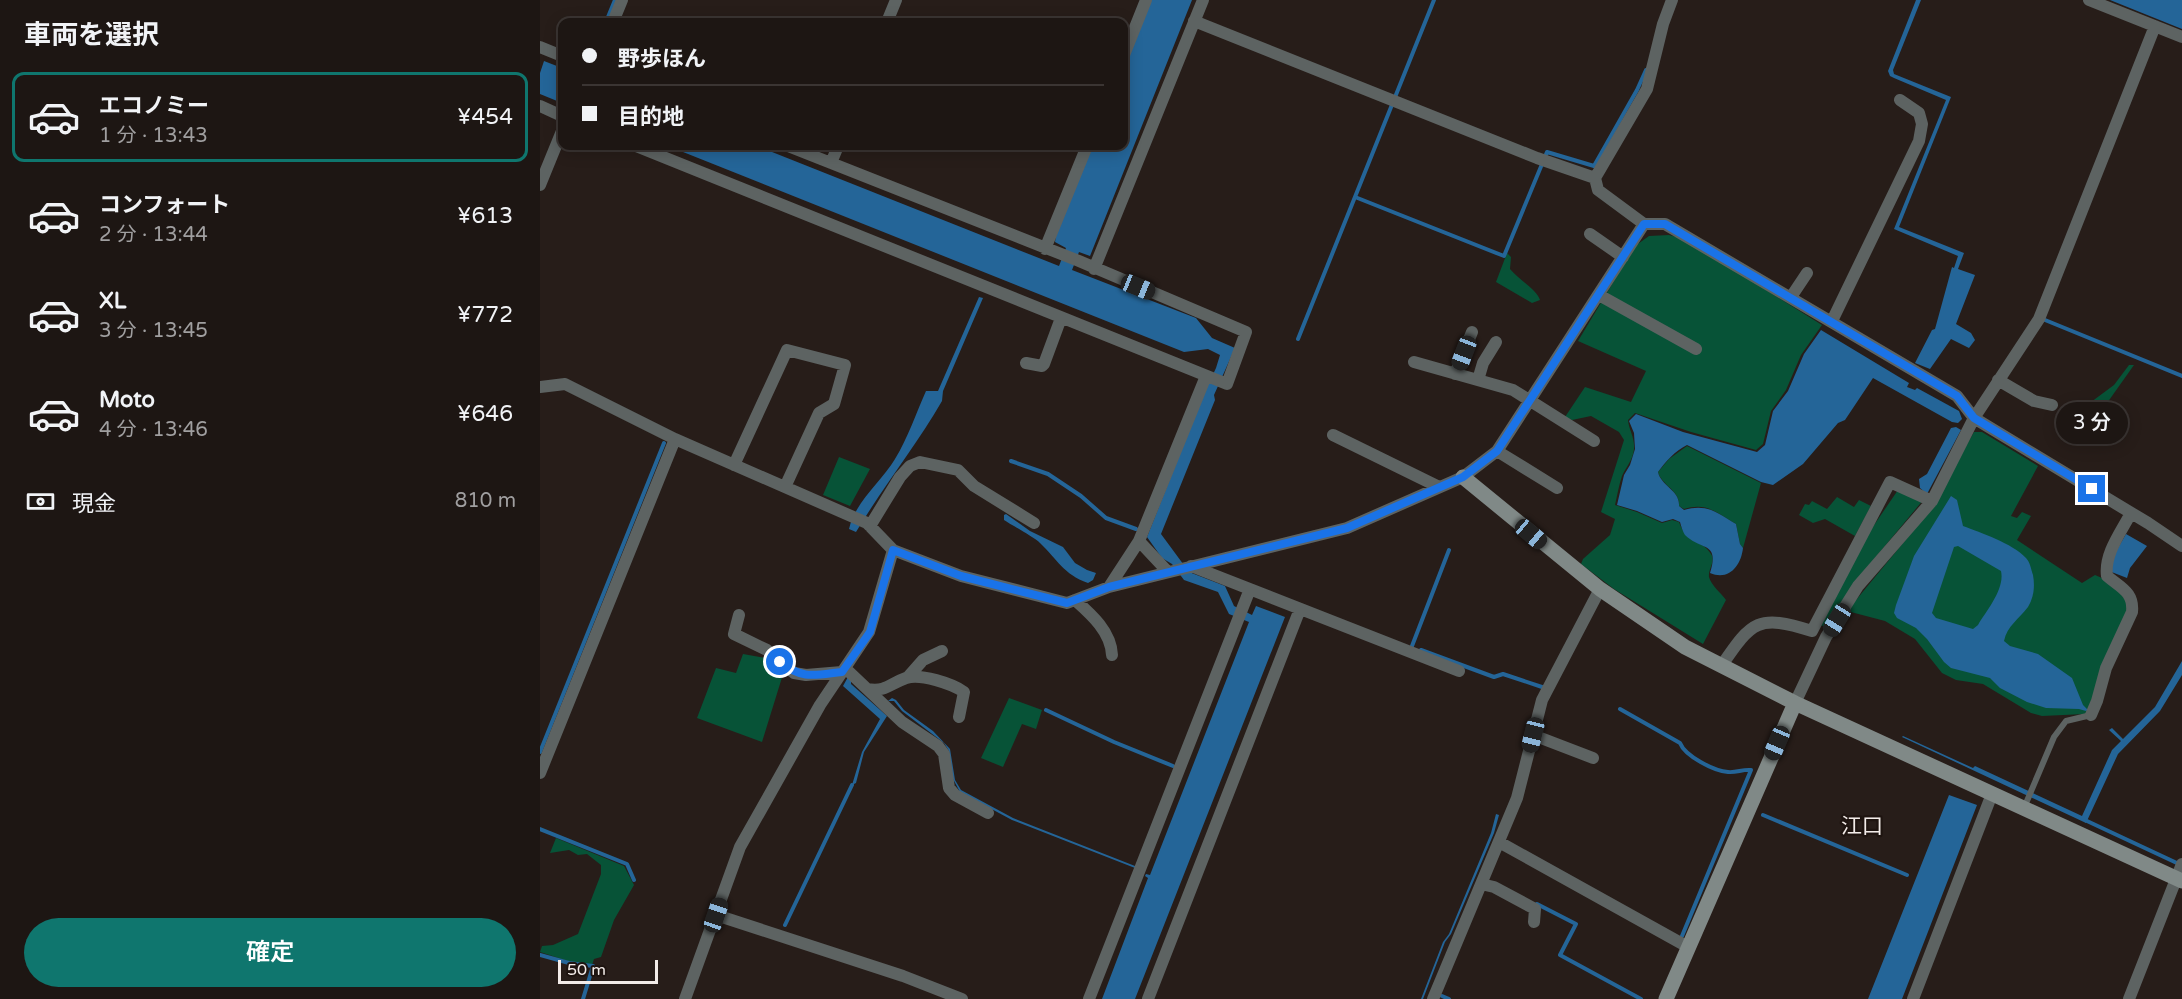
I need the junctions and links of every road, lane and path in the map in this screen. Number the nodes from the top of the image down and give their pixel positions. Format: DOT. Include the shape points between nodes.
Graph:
graph roads {
  1 [pos="622,0"];
  2 [pos="896,0"];
  3 [pos="1146,0"];
  4 [pos="1203,0"];
  5 [pos="1672,0"];
  6 [pos="2089,0"];
  7 [pos="615,18"];
  8 [pos="889,18"];
  9 [pos="1194,21"];
  10 [pos="2155,26"];
  11 [pos="2182,37"];
  12 [pos="1128,45"];
  13 [pos="540,47"];
  14 [pos="558,54"];
  15 [pos="1900,100"];
  16 [pos="540,106"];
  17 [pos="558,114"];
  18 [pos="558,141"];
  19 [pos="646,150"];
  20 [pos="798,150"];
  21 [pos="836,150"];
  22 [pos="1085,150"];
  23 [pos="831,163"];
  24 [pos="1594,178"];
  25 [pos="540,185"];
  26 [pos="1644,224"];
  27 [pos="1590,234"];
  28 [pos="1045,249"];
  29 [pos="1623,257"];
  30 [pos="1094,269"];
  31 [pos="1807,273"];
  32 [pos="1599,295"];
  33 [pos="1791,297"];
  34 [pos="1061,318"];
  35 [pos="1832,321"];
  36 [pos="1472,332"];
  37 [pos="1496,342"];
  38 [pos="1696,349"];
  39 [pos="1414,362"];
  40 [pos="1026,363"];
  41 [pos="1455,374"];
  42 [pos="1206,376"];
  43 [pos="1479,380"];
  44 [pos="1998,380"];
  45 [pos="540,387"];
  46 [pos="1530,400"];
  47 [pos="2052,405"];
  48 [pos="1974,418"];
  49 [pos="1333,435"];
  50 [pos="675,439"];
  51 [pos="1594,441"];
  52 [pos="1497,451"];
  53 [pos="734,465"];
  54 [pos="1463,477"];
  55 [pos="785,487"];
  56 [pos="1439,487"];
  57 [pos="1557,488"];
  58 [pos="1932,501"];
  59 [pos="2131,513"];
  60 [pos="1034,523"];
  61 [pos="870,526"];
  62 [pos="1139,541"];
  63 [pos="2180,541"];
  64 [pos="893,550"];
  65 [pos="1191,566"];
  66 [pos="1168,572"];
  67 [pos="1109,587"];
  68 [pos="1250,589"];
  69 [pos="1600,589"];
  70 [pos="1076,600"];
  71 [pos="1300,609"];
  72 [pos="739,615"];
  73 [pos="942,651"];
  74 [pos="1112,655"];
  75 [pos="1722,665"];
  76 [pos="844,670"];
  77 [pos="1459,671"];
  78 [pos="908,677"];
  79 [pos="867,689"];
  80 [pos="1795,703"];
  81 [pos="2091,715"];
  82 [pos="959,717"];
  83 [pos="1533,735"];
  84 [pos="1593,758"];
  85 [pos="540,772"];
  86 [pos="1992,794"];
  87 [pos="2024,809"];
  88 [pos="988,813"];
  89 [pos="1499,842"];
  90 [pos="2182,864"];
  91 [pos="2179,880"];
  92 [pos="1482,884"];
  93 [pos="716,915"];
  94 [pos="1534,922"];
  95 [pos="1688,947"];
  96 [pos="685,999"];
  97 [pos="962,999"];
  98 [pos="1089,999"];
  99 [pos="1148,999"];
  100 [pos="1433,999"];
  101 [pos="1666,999"];
  102 [pos="1913,999"];
  103 [pos="2129,999"];
  1 -- 7 [label="street"];
  2 -- 8 [label="street"];
  3 -- 12 [label="street"];
  4 -- 9 [label="street"];
  5 -- 24 [label="street" via="1647,89"];
  6 -- 10 [label="street"];
  9 -- 24 [label="street"];
  9 -- 30 [label="street"];
  10 -- 11 [label="street"];
  10 -- 44 [label="street" via="2038,319"];
  13 -- 14 [label="street"];
  15 -- 35 [label="street" via="1919,112 1919,141"];
  16 -- 17 [label="street"];
  18 -- 25 [label="street"];
  19 -- 34 [label="street"];
  20 -- 23 [label="street"];
  21 -- 23 [label="street"];
  22 -- 28 [label="street"];
  23 -- 28 [label="street"];
  24 -- 26 [label="street" via="1598,190"];
  26 -- 29 [label="street"];
  26 -- 33 [label="street" via="1665,224"];
  27 -- 29 [label="street"];
  28 -- 30 [label="street"];
  29 -- 32 [label="street"];
  30 -- 42 [label="street" via="1246,332 1227,384"];
  31 -- 33 [label="street"];
  32 -- 38 [label="street"];
  32 -- 46 [label="street"];
  33 -- 35 [label="street"];
  34 -- 40 [label="street" via="1044,364"];
  34 -- 42 [label="street"];
  35 -- 48 [label="street" via="1957,396"];
  36 -- 41 [label="street"];
  37 -- 43 [label="street" via="1483,363"];
  39 -- 41 [label="street"];
  41 -- 43 [label="street"];
  42 -- 62 [label="street"];
  43 -- 46 [label="street" via="1513,390"];
  44 -- 47 [label="street" via="2034,401"];
  44 -- 48 [label="street"];
  45 -- 50 [label="street" via="566,384"];
  46 -- 51 [label="street"];
  46 -- 52 [label="street"];
  48 -- 58 [label="street"];
  48 -- 59 [label="street"];
  49 -- 56 [label="street"];
  50 -- 53 [label="street"];
  50 -- 85 [label="street"];
  52 -- 54 [label="street"];
  52 -- 57 [label="street"];
  53 -- 55 [label="street"];
  53 -- 55 [label="street" via="787,350 845,365 834,404 819,413"];
  54 -- 56 [label="street"];
  54 -- 69 [label="street"];
  55 -- 61 [label="street"];
  56 -- 65 [label="street" via="1347,528"];
  58 -- 75 [label="street" via="1890,482 1812,630 1774,621 1757,624 1743,635"];
  58 -- 80 [label="street" via="1858,586 1826,637"];
  59 -- 63 [label="street"];
  59 -- 81 [label="street" via="2111,549 2106,568 2107,576 2128,592 2133,612 2106,668"];
  60 -- 61 [label="street" via="974,486 958,470 920,462 900,477"];
  61 -- 64 [label="street"];
  62 -- 66 [label="street"];
  62 -- 67 [label="street"];
  64 -- 70 [label="street" via="961,576 1067,603"];
  64 -- 76 [label="street" via="870,632"];
  65 -- 66 [label="street"];
  65 -- 68 [label="street"];
  66 -- 67 [label="street"];
  67 -- 70 [label="street"];
  68 -- 71 [label="street"];
  68 -- 98 [label="street"];
  69 -- 75 [label="street" via="1685,647"];
  69 -- 83 [label="street" via="1542,700"];
  70 -- 74 [label="street" via="1096,620 1112,645"];
  71 -- 77 [label="street"];
  71 -- 99 [label="street"];
  72 -- 76 [label="street" via="734,634 767,650 794,673"];
  73 -- 78 [label="street" via="923,660"];
  75 -- 80 [label="street"];
  76 -- 79 [label="street"];
  76 -- 93 [label="street" via="740,847"];
  78 -- 79 [label="street" via="886,689"];
  78 -- 82 [label="street" via="955,685 964,692"];
  79 -- 88 [label="street" via="902,722 938,746 944,754 949,788 955,795"];
  80 -- 86 [label="street"];
  80 -- 95 [label="street"];
  81 -- 87 [label="lane" via="2066,721 2054,737"];
  83 -- 84 [label="street"];
  83 -- 89 [label="street" via="1517,798"];
  86 -- 87 [label="street"];
  86 -- 102 [label="street"];
  87 -- 91 [label="street"];
  89 -- 92 [label="street"];
  89 -- 95 [label="street"];
  90 -- 91 [label="street"];
  91 -- 103 [label="street"];
  92 -- 94 [label="street" via="1535,909"];
  92 -- 100 [label="street"];
  93 -- 96 [label="street"];
  93 -- 97 [label="street"];
  95 -- 101 [label="street"];
}
